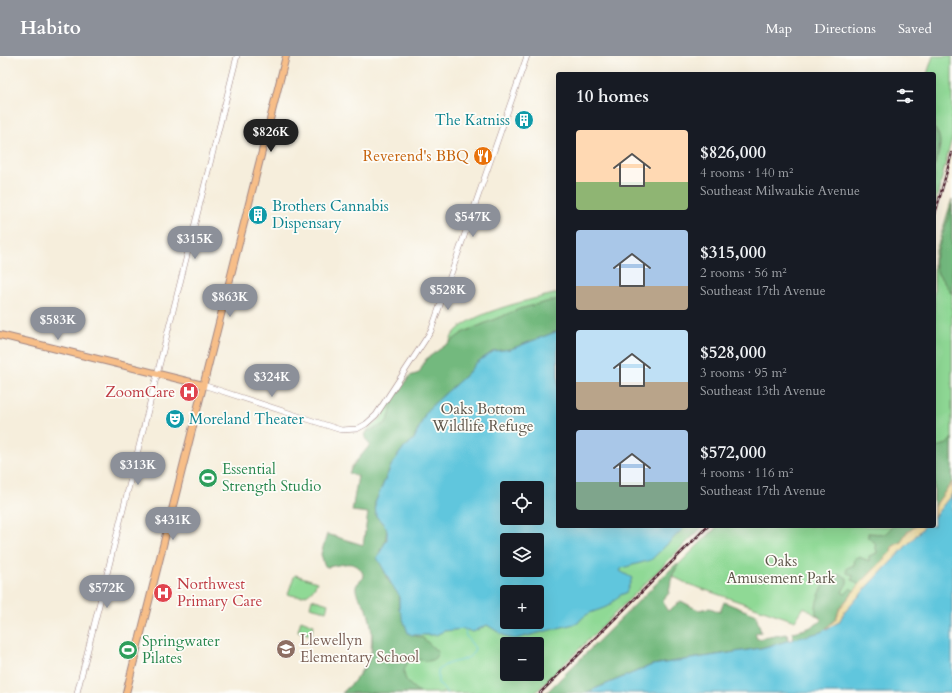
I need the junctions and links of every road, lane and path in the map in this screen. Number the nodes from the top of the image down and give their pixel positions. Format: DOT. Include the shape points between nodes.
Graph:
graph roads {
  1 [pos="237,56"];
  2 [pos="286,56"];
  3 [pos="527,56"];
  4 [pos="0,335"];
  5 [pos="158,374"];
  6 [pos="203,385"];
  7 [pos="77,693"];
  8 [pos="126,693"];
  1 -- 5 [label="street"];
  2 -- 6 [label="main road"];
  3 -- 6 [label="street" via="428,336 371,420 357,429 345,430"];
  4 -- 5 [label="main road"];
  5 -- 6 [label="main road"];
  5 -- 7 [label="street"];
  6 -- 8 [label="main road"];
}
